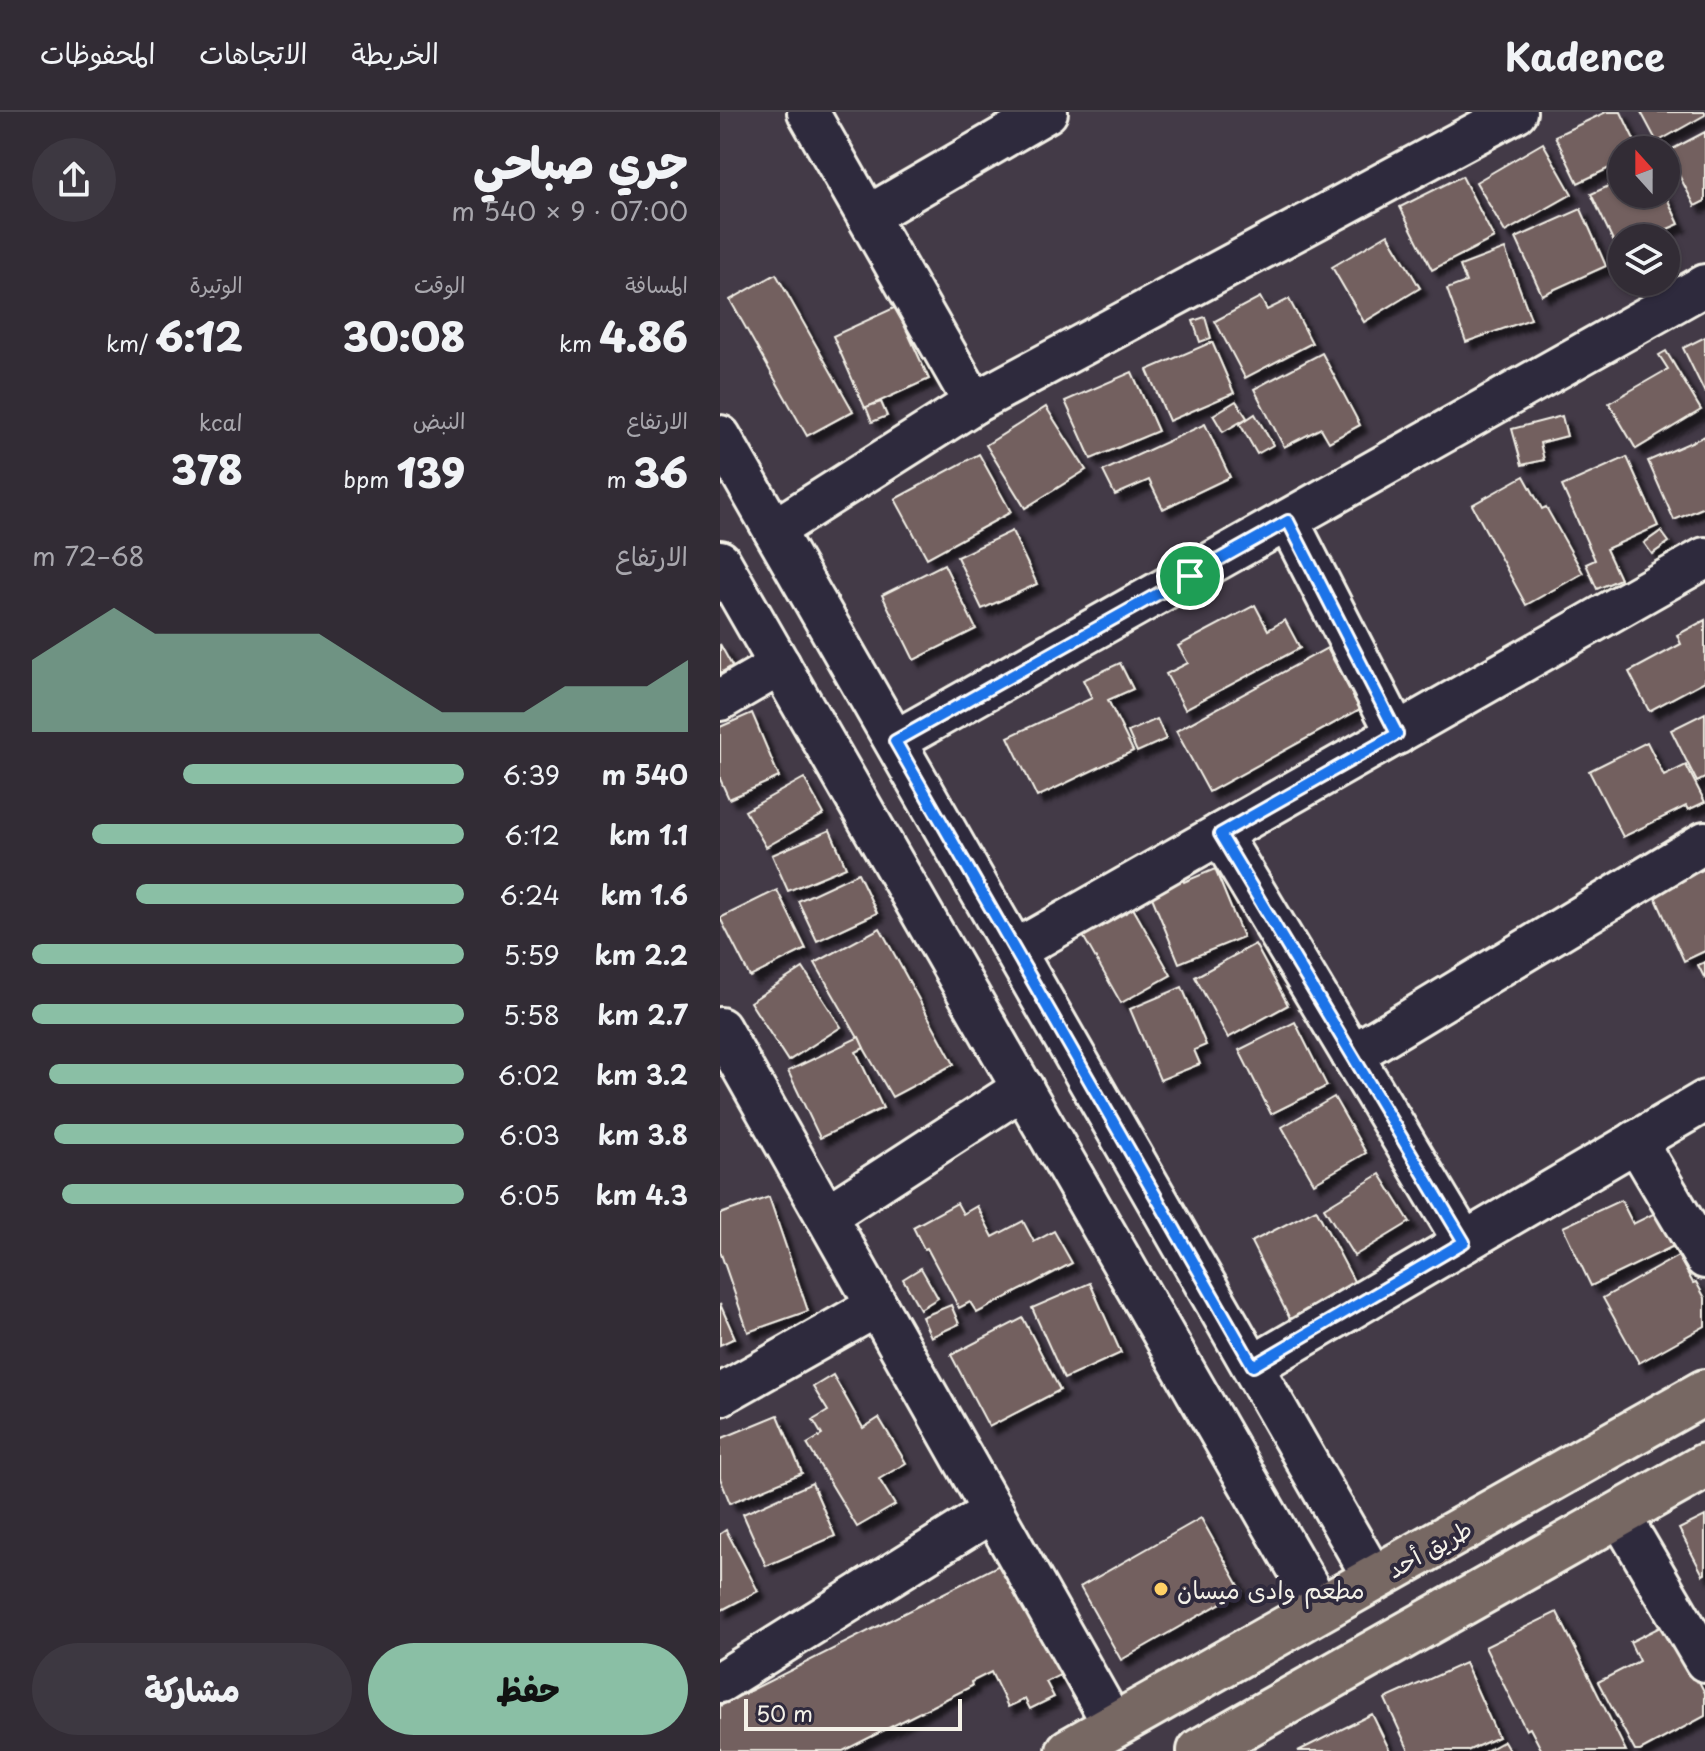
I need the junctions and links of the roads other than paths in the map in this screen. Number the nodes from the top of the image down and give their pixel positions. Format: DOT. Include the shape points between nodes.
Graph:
graph roads {
  1 [pos="808,112"];
  2 [pos="1047,112"];
  3 [pos="1516,112"];
  4 [pos="868,216"];
  5 [pos="1705,285"];
  6 [pos="974,403"];
  7 [pos="720,436"];
  8 [pos="1288,521"];
  9 [pos="774,530"];
  10 [pos="1705,558"];
  11 [pos="720,561"];
  12 [pos="780,665"];
  13 [pos="720,700"];
  14 [pos="1397,734"];
  15 [pos="895,741"];
  16 [pos="1220,834"];
  17 [pos="1705,842"];
  18 [pos="1016,950"];
  19 [pos="720,1028"];
  20 [pos="1352,1055"];
  21 [pos="1023,1088"];
  22 [pos="1705,1101"];
  23 [pos="1636,1141"];
  24 [pos="826,1216"];
  25 [pos="1464,1242"];
  26 [pos="1705,1258"];
  27 [pos="877,1306"];
  28 [pos="1253,1366"];
  29 [pos="1705,1392"];
  30 [pos="720,1395"];
  31 [pos="1705,1466"];
  32 [pos="993,1511"];
  33 [pos="1619,1514"];
  34 [pos="1374,1579"];
  35 [pos="1321,1609"];
  36 [pos="1705,1661"];
  37 [pos="720,1682"];
  38 [pos="1114,1726"];
  39 [pos="1069,1751"];
  40 [pos="1200,1751"];
  1 -- 4 [label="street"];
  2 -- 4 [label="street"];
  3 -- 6 [label="street"];
  4 -- 6 [label="street"];
  5 -- 8 [label="street"];
  6 -- 9 [label="street"];
  7 -- 9 [label="street"];
  8 -- 14 [label="street"];
  8 -- 15 [label="street"];
  9 -- 15 [label="street"];
  10 -- 14 [label="street"];
  11 -- 12 [label="street"];
  12 -- 13 [label="street"];
  12 -- 21 [label="street"];
  14 -- 16 [label="street"];
  15 -- 18 [label="street"];
  16 -- 18 [label="street"];
  16 -- 20 [label="street"];
  17 -- 20 [label="street"];
  18 -- 28 [label="street"];
  19 -- 24 [label="street"];
  20 -- 25 [label="street"];
  21 -- 24 [label="street"];
  21 -- 35 [label="street"];
  22 -- 23 [label="street"];
  23 -- 25 [label="street"];
  23 -- 26 [label="street"];
  24 -- 27 [label="street"];
  25 -- 28 [label="street"];
  27 -- 30 [label="street"];
  27 -- 32 [label="street"];
  28 -- 34 [label="street"];
  29 -- 34 [label="main road, طريق أحد"];
  31 -- 33 [label="main road"];
  32 -- 37 [label="street"];
  32 -- 38 [label="street"];
  33 -- 36 [label="street"];
  33 -- 40 [label="main road"];
  34 -- 35 [label="main road, طريق أحد"];
  35 -- 38 [label="main road, طريق أحد"];
  38 -- 39 [label="main road, طريق أحد"];
}
